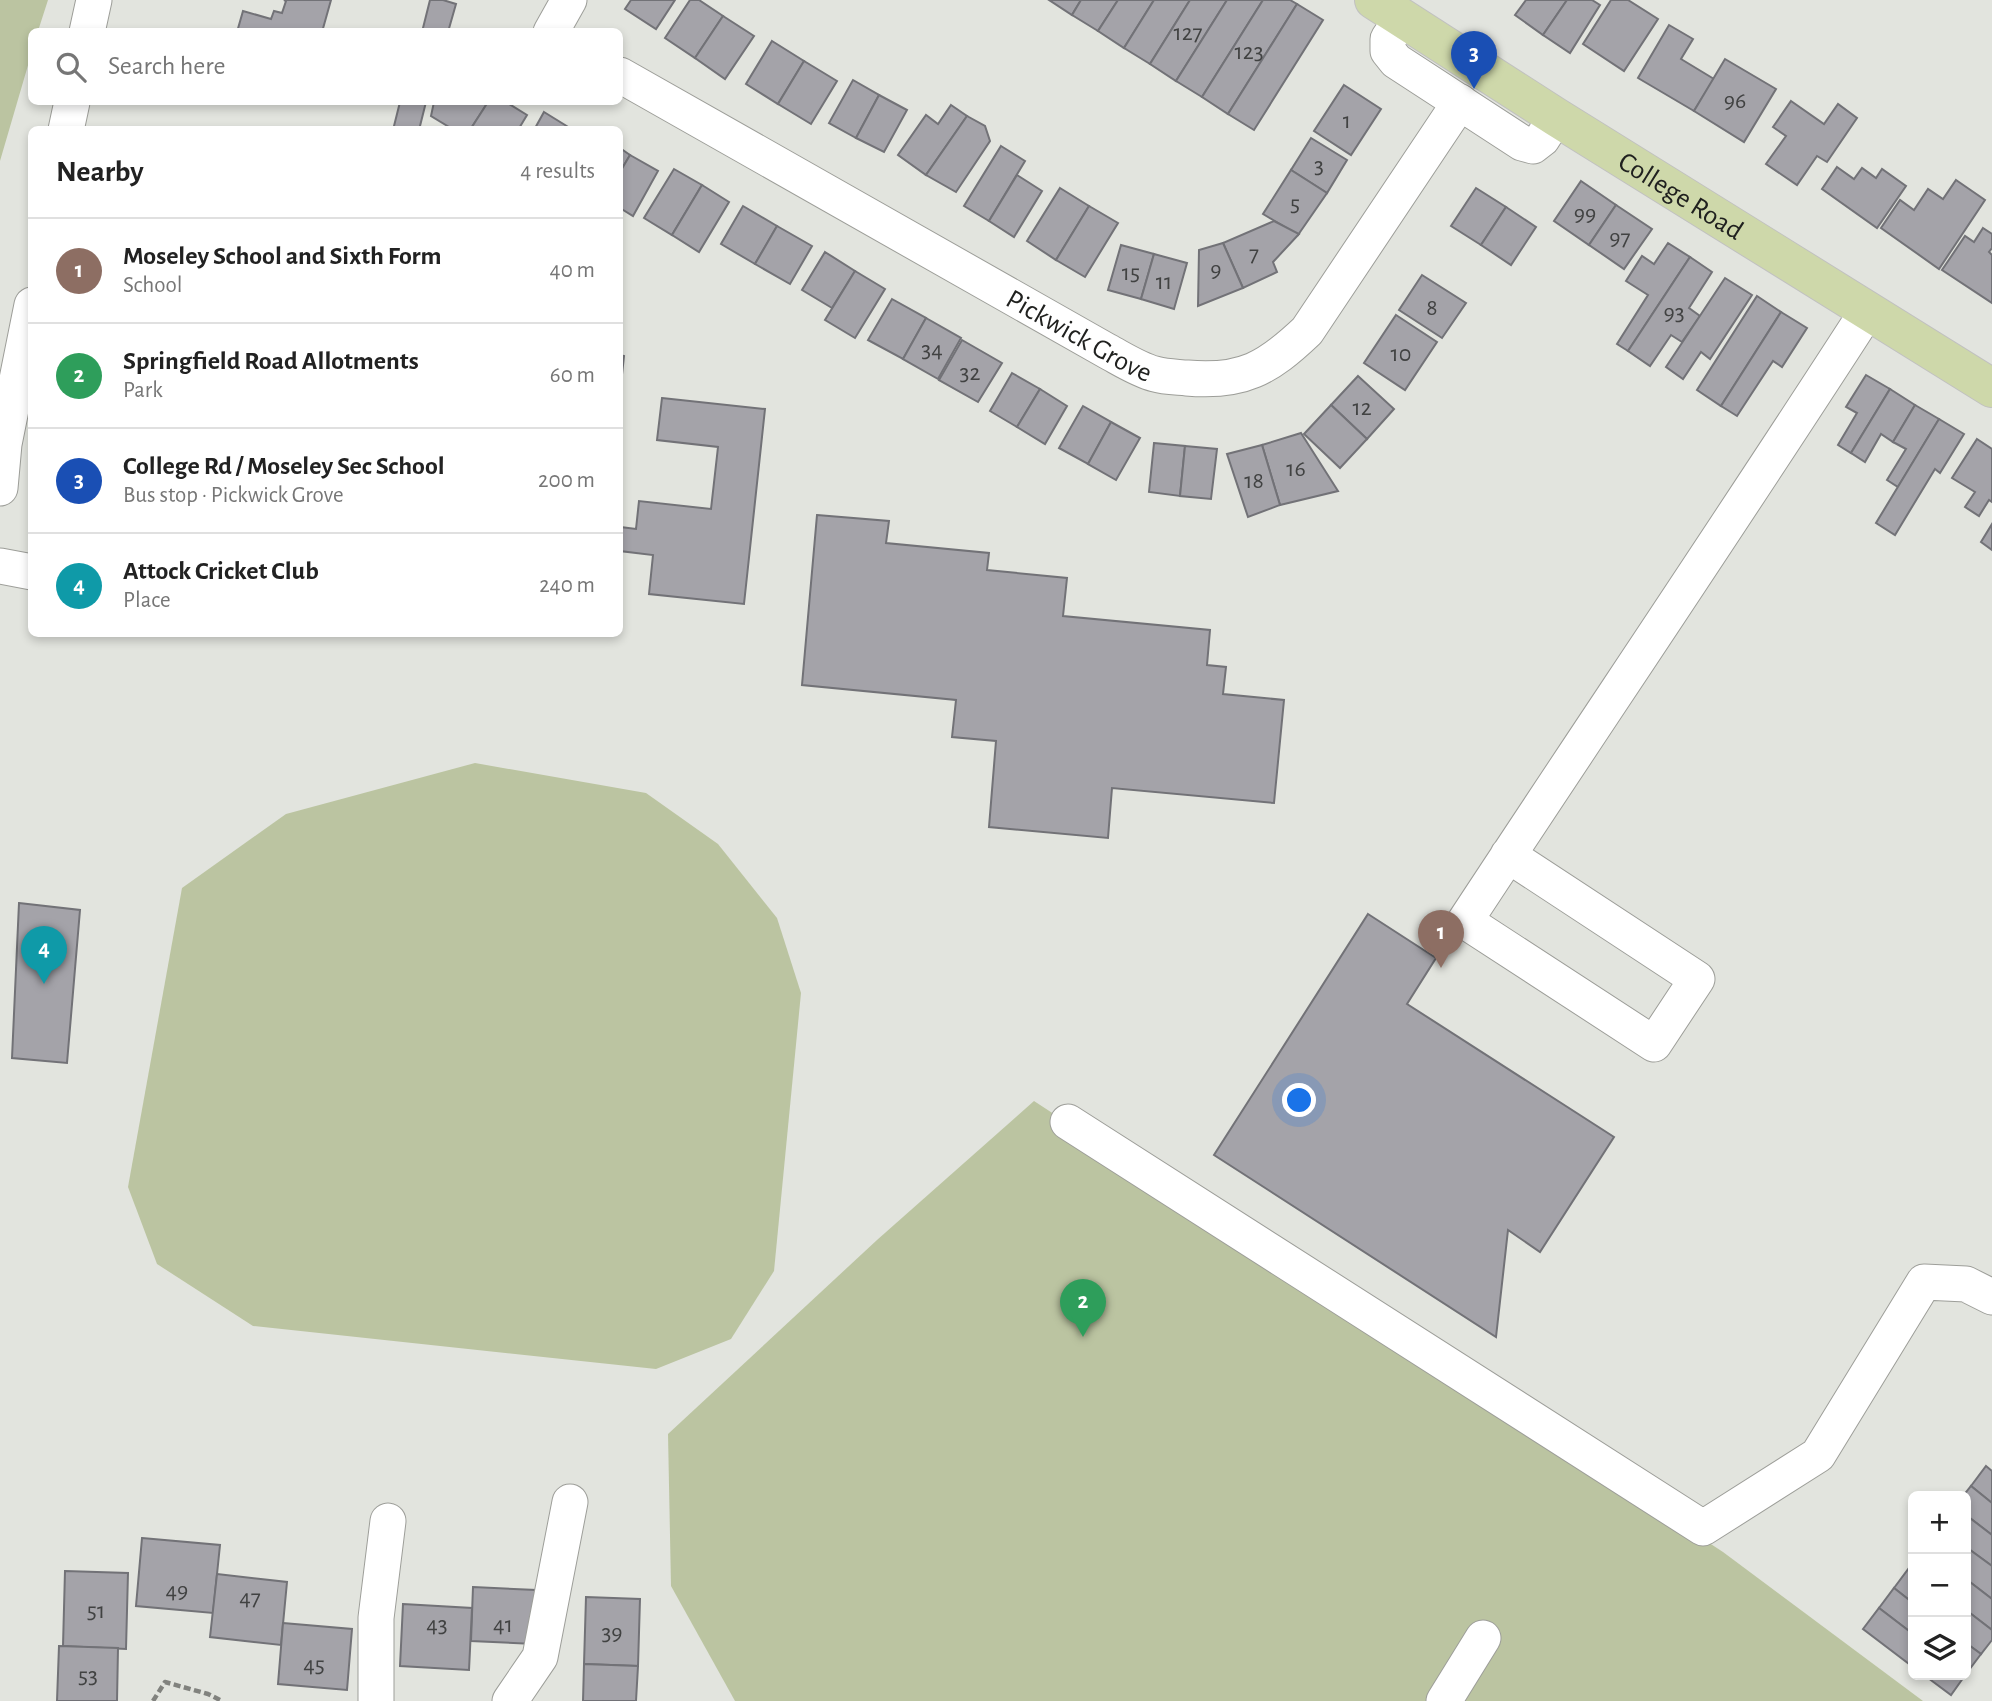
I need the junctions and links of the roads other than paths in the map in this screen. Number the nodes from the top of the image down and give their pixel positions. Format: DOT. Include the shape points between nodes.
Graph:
graph roads {
  1 [pos="94,0"];
  2 [pos="569,0"];
  3 [pos="1388,9"];
  4 [pos="88,28"];
  5 [pos="553,28"];
  6 [pos="623,77"];
  7 [pos="1460,102"];
  8 [pos="71,105"];
  9 [pos="1556,117"];
  10 [pos="67,126"];
  11 [pos="1868,310"];
  12 [pos="28,324"];
  13 [pos="1992,388"];
  14 [pos="0,488"];
  15 [pos="0,566"];
  16 [pos="28,571"];
  17 [pos="1508,855"];
  18 [pos="1068,1122"];
  19 [pos="1992,1297"];
  20 [pos="570,1502"];
  21 [pos="388,1521"];
  22 [pos="1483,1638"];
  23 [pos="376,1701"];
  24 [pos="510,1701"];
  25 [pos="1444,1701"];
  1 -- 4 [label="street"];
  2 -- 5 [label="street"];
  3 -- 7 [label="street" via="1388,51 1396,61"];
  3 -- 9 [label="main road, College Road"];
  6 -- 7 [label="street, Pickwick Grove" via="1107,351 1155,374 1199,379 1233,378 1258,369 1307,331"];
  7 -- 9 [label="street" via="1533,146"];
  8 -- 10 [label="street"];
  9 -- 11 [label="main road, College Road"];
  11 -- 13 [label="main road, College Road"];
  11 -- 17 [label="street"];
  12 -- 14 [label="street"];
  15 -- 16 [label="street"];
  17 -- 17 [label="street" via="1465,921 1654,1044 1697,979"];
  18 -- 19 [label="street" via="1703,1528 1818,1455 1924,1282 1966,1284"];
  20 -- 24 [label="street" via="540,1657"];
  21 -- 23 [label="street" via="376,1618"];
  22 -- 25 [label="street"];
}
